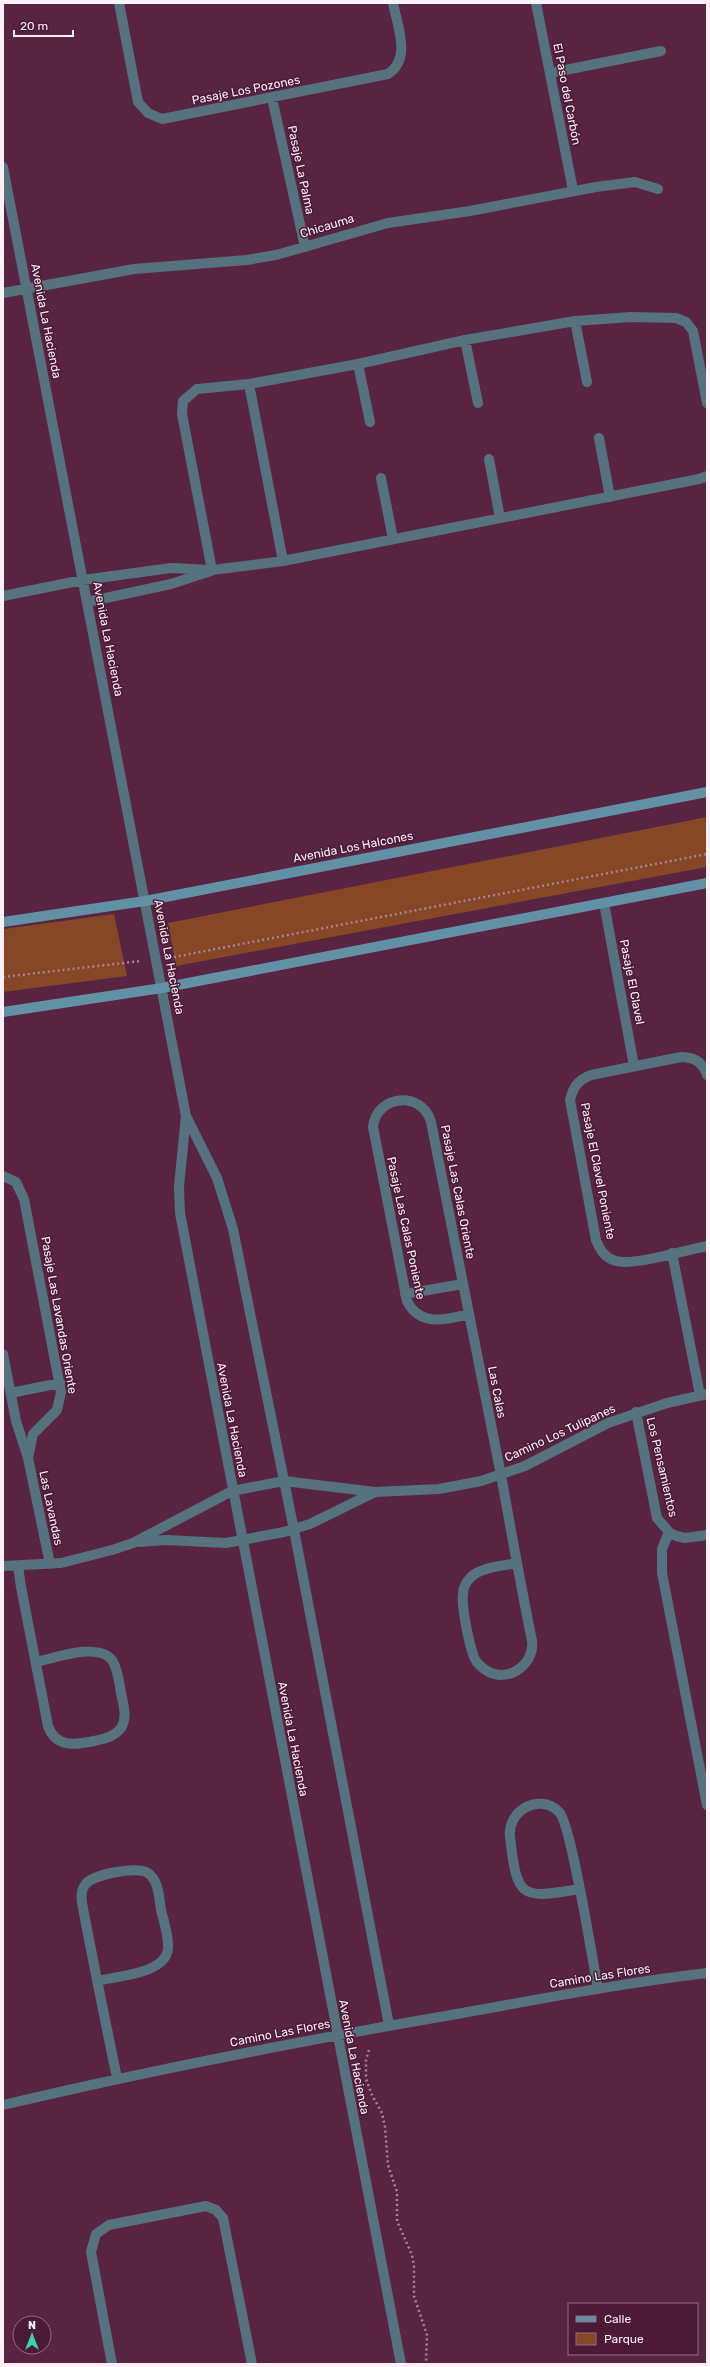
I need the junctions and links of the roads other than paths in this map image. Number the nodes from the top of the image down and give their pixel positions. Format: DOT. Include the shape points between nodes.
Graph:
graph roads {
  1 [pos="119,3"];
  2 [pos="393,3"];
  3 [pos="536,3"];
  4 [pos="661,51"];
  5 [pos="550,73"];
  6 [pos="272,98"];
  7 [pos="3,167"];
  8 [pos="658,189"];
  9 [pos="573,190"];
  10 [pos="305,247"];
  11 [pos="27,289"];
  12 [pos="3,294"];
  13 [pos="575,321"];
  14 [pos="465,340"];
  15 [pos="358,364"];
  16 [pos="587,382"];
  17 [pos="249,384"];
  18 [pos="478,403"];
  19 [pos="707,403"];
  20 [pos="370,422"];
  21 [pos="599,438"];
  22 [pos="488,459"];
  23 [pos="707,476"];
  24 [pos="381,478"];
  25 [pos="610,496"];
  26 [pos="500,518"];
  27 [pos="393,539"];
  28 [pos="283,561"];
  29 [pos="212,570"];
  30 [pos="83,580"];
  31 [pos="3,596"];
  32 [pos="87,602"];
  33 [pos="707,792"];
  34 [pos="707,883"];
  35 [pos="145,901"];
  36 [pos="604,903"];
  37 [pos="3,922"];
  38 [pos="162,988"];
  39 [pos="3,1012"];
  40 [pos="634,1066"];
  41 [pos="707,1075"];
  42 [pos="395,1101"];
  43 [pos="186,1116"];
  44 [pos="3,1176"];
  45 [pos="707,1246"];
  46 [pos="672,1253"];
  47 [pos="463,1284"];
  48 [pos="405,1294"];
  49 [pos="469,1314"];
  50 [pos="3,1354"];
  51 [pos="60,1383"];
  52 [pos="10,1393"];
  53 [pos="703,1395"];
  54 [pos="636,1412"];
  55 [pos="16,1420"];
  56 [pos="38,1427"];
  57 [pos="28,1458"];
  58 [pos="500,1476"];
  59 [pos="284,1481"];
  60 [pos="340,1488"];
  61 [pos="232,1491"];
  62 [pos="375,1492"];
  63 [pos="344,1506"];
  64 [pos="294,1530"];
  65 [pos="668,1532"];
  66 [pos="707,1535"];
  67 [pos="241,1541"];
  68 [pos="133,1543"];
  69 [pos="517,1563"];
  70 [pos="50,1564"];
  71 [pos="3,1566"];
  72 [pos="18,1566"];
  73 [pos="36,1662"];
  74 [pos="707,1805"];
  75 [pos="579,1889"];
  76 [pos="707,1973"];
  77 [pos="97,1981"];
  78 [pos="598,1989"];
  79 [pos="389,2025"];
  80 [pos="337,2035"];
  81 [pos="116,2078"];
  82 [pos="3,2105"];
  83 [pos="112,2364"];
  84 [pos="252,2364"];
  85 [pos="401,2364"];
  1 -- 6 [label="street, Pasaje Los Pozones" via="136,95 138,102 148,113 162,119"];
  2 -- 6 [label="street, Pasaje Los Pozones" via="402,53 398,66 393,70 382,76"];
  3 -- 5 [label="street, El Paso del Carbón"];
  4 -- 5 [label="street"];
  5 -- 9 [label="street, El Paso del Carbón"];
  6 -- 10 [label="street, Pasaje La Palma"];
  7 -- 11 [label="street, Avenida La Hacienda"];
  8 -- 9 [label="street, Chicauma" via="645,184 626,182"];
  9 -- 10 [label="street, Chicauma" via="470,211 388,223"];
  10 -- 11 [label="street, Chicauma" via="247,260 134,269"];
  11 -- 12 [label="street, Chicauma"];
  11 -- 30 [label="street, Avenida La Hacienda"];
  13 -- 14 [label="street"];
  13 -- 16 [label="street"];
  13 -- 19 [label="street" via="638,317 676,318 686,322 695,337"];
  14 -- 15 [label="street"];
  14 -- 18 [label="street"];
  15 -- 17 [label="street"];
  15 -- 20 [label="street"];
  17 -- 28 [label="street"];
  17 -- 29 [label="street" via="196,389 187,396 182,407"];
  21 -- 25 [label="street"];
  22 -- 26 [label="street"];
  23 -- 25 [label="street"];
  24 -- 27 [label="street"];
  25 -- 26 [label="street"];
  26 -- 27 [label="street"];
  27 -- 28 [label="street"];
  28 -- 29 [label="street"];
  29 -- 30 [label="street" via="171,568"];
  29 -- 32 [label="street" via="171,584"];
  30 -- 31 [label="street"];
  30 -- 32 [label="street, Avenida La Hacienda"];
  32 -- 35 [label="street, Avenida La Hacienda"];
  33 -- 35 [label="street, Avenida Los Halcones"];
  34 -- 36 [label="street"];
  35 -- 37 [label="street, Avenida Los Halcones"];
  35 -- 38 [label="street, Avenida La Hacienda"];
  36 -- 38 [label="street"];
  36 -- 40 [label="street, Pasaje El Clavel"];
  38 -- 39 [label="street"];
  38 -- 43 [label="street, Avenida La Hacienda"];
  40 -- 41 [label="street, Pasaje El Clavel Poniente" via="687,1057 699,1062"];
  40 -- 46 [label="street, Pasaje El Clavel Poniente" via="585,1077 579,1081 572,1093 571,1108 596,1240 602,1253 615,1261 630,1262"];
  42 -- 47 [label="street, Pasaje Las Calas Oriente" via="420,1104 430,1115"];
  42 -- 48 [label="street, Pasaje Las Calas Poniente" via="379,1110 373,1128"];
  43 -- 59 [label="street, Avenida La Hacienda" via="211,1164 228,1210"];
  43 -- 61 [label="street, Avenida La Hacienda" via="179,1186 180,1213"];
  44 -- 51 [label="street, Pasaje Las Lavandas Oriente" via="16,1182 24,1199"];
  45 -- 46 [label="street, Pasaje El Clavel Poniente"];
  46 -- 53 [label="street"];
  47 -- 48 [label="street"];
  47 -- 49 [label="street, Pasaje Las Calas Oriente"];
  48 -- 49 [label="street, Pasaje Las Calas Poniente" via="410,1308 428,1319"];
  49 -- 58 [label="street, Las Calas"];
  50 -- 52 [label="street, Las Lavandas"];
  51 -- 52 [label="street"];
  51 -- 56 [label="street, Pasaje Las Lavandas Oriente" via="60,1405"];
  52 -- 55 [label="street, Las Lavandas"];
  53 -- 54 [label="street, Camino Los Tulipanes"];
  54 -- 58 [label="street, Camino Los Tulipanes"];
  54 -- 65 [label="street, Los Pensamientos" via="657,1518"];
  55 -- 56 [label="street" via="24,1426"];
  55 -- 57 [label="street, Las Lavandas"];
  56 -- 57 [label="street, Pasaje Las Lavandas Oriente" via="30,1441"];
  57 -- 70 [label="street, Las Lavandas"];
  58 -- 62 [label="street, Camino Los Tulipanes" via="439,1490"];
  58 -- 69 [label="street, Las Calas"];
  59 -- 60 [label="street, Camino Los Tulipanes"];
  59 -- 61 [label="street, Camino Los Tulipanes"];
  59 -- 64 [label="street, Avenida La Hacienda"];
  60 -- 62 [label="street, Camino Los Tulipanes"];
  60 -- 63 [label="street"];
  61 -- 67 [label="street, Avenida La Hacienda"];
  61 -- 68 [label="street, Camino Los Tulipanes"];
  62 -- 63 [label="street, Camino Los Tulipanes"];
  63 -- 64 [label="street, Camino Los Tulipanes"];
  64 -- 67 [label="street, Camino Los Tulipanes"];
  64 -- 79 [label="street, Avenida La Hacienda"];
  65 -- 66 [label="street, Los Pensamientos" via="685,1538"];
  65 -- 74 [label="street" via="662,1549 662,1573"];
  67 -- 68 [label="street, Camino Los Tulipanes" via="221,1543 166,1540"];
  67 -- 80 [label="street, Avenida La Hacienda"];
  68 -- 70 [label="street, Camino Los Tulipanes" via="90,1557"];
  69 -- 69 [label="street, Las Calas" via="532,1641 531,1655 518,1670 497,1674 484,1669 473,1655 463,1589 472,1576 479,1572"];
  70 -- 72 [label="street, Camino Los Tulipanes"];
  71 -- 72 [label="street, Camino Los Tulipanes"];
  72 -- 73 [label="street"];
  73 -- 73 [label="street" via="48,1726 54,1737 72,1745 106,1739 121,1728 124,1722 124,1708 115,1665 106,1655 86,1651"];
  75 -- 75 [label="street" via="563,1817 549,1805 525,1807 512,1820 510,1832 517,1877 522,1888 537,1895"];
  75 -- 78 [label="street"];
  76 -- 78 [label="street, Camino Las Flores"];
  77 -- 77 [label="street" via="82,1890 94,1878 133,1870 143,1871 152,1876 157,1886 167,1942 166,1954 156,1967"];
  77 -- 81 [label="street"];
  78 -- 79 [label="street, Camino Las Flores"];
  79 -- 80 [label="street, Camino Las Flores"];
  80 -- 81 [label="street, Camino Las Flores"];
  80 -- 85 [label="street, Avenida La Hacienda"];
  81 -- 82 [label="street, Camino Las Flores"];
  83 -- 84 [label="street" via="91,2252 96,2234 109,2225 206,2206 216,2210 223,2218"];
}
